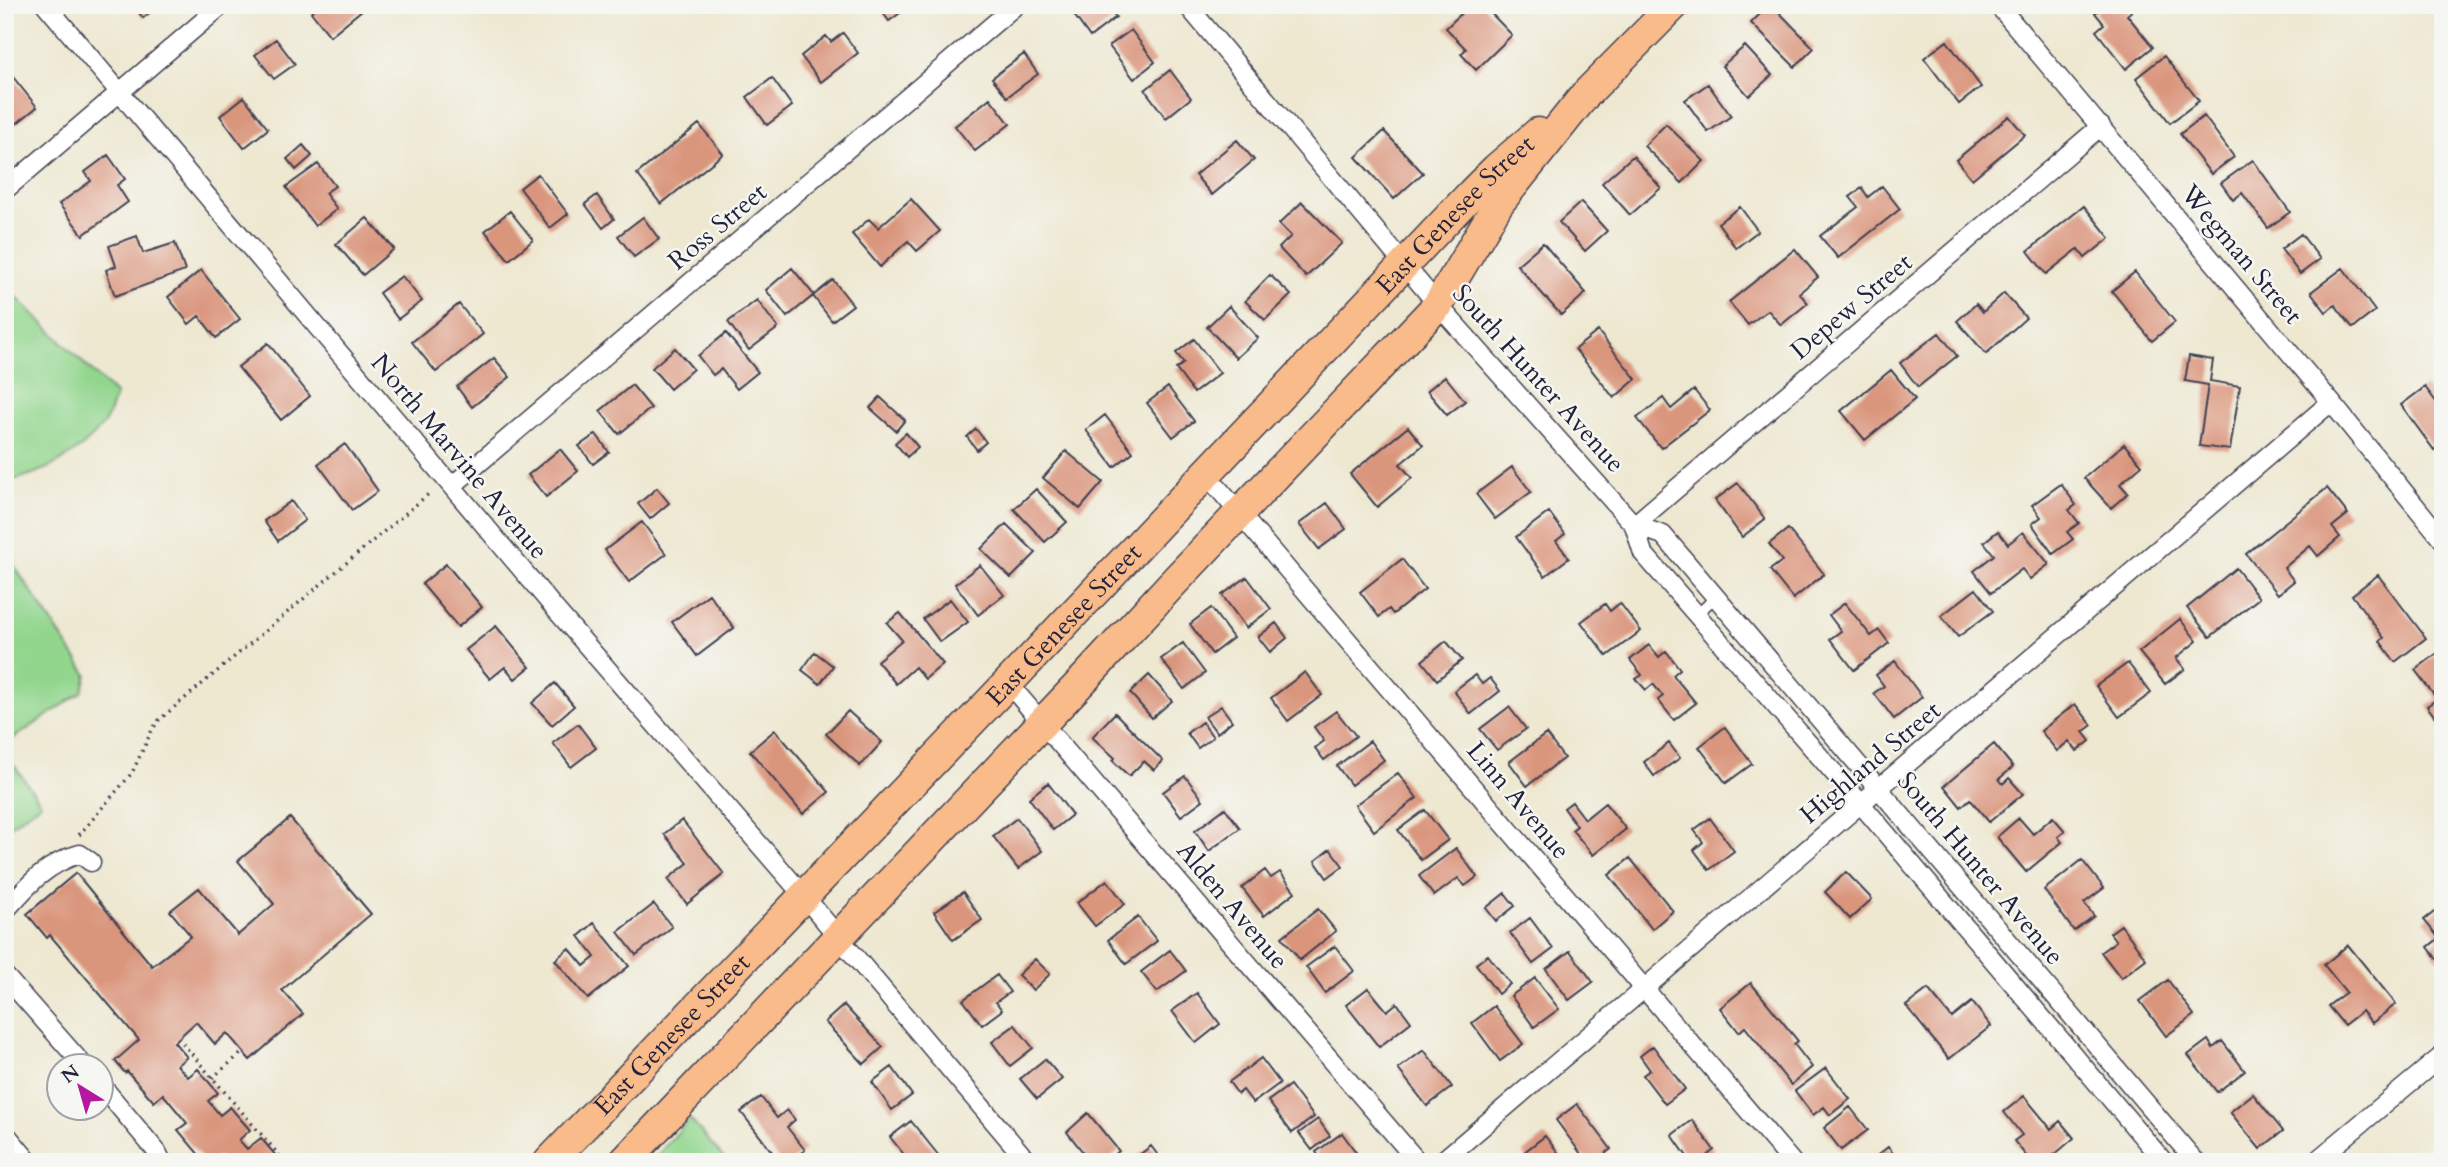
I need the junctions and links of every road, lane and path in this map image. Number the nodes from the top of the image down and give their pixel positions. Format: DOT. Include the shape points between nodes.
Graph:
graph roads {
  1 [pos="46,5"];
  2 [pos="222,5"];
  3 [pos="1016,5"];
  4 [pos="1187,5"];
  5 [pos="1674,5"];
  6 [pos="1998,5"];
  7 [pos="120,93"];
  8 [pos="1585,95"];
  9 [pos="2101,126"];
  10 [pos="5,190"];
  11 [pos="1405,266"];
  12 [pos="1438,305"];
  13 [pos="2331,402"];
  14 [pos="1206,474"];
  15 [pos="449,483"];
  16 [pos="1240,513"];
  17 [pos="1634,525"];
  18 [pos="2443,540"];
  19 [pos="1716,597"];
  20 [pos="1696,615"];
  21 [pos="1773,664"];
  22 [pos="1754,681"];
  23 [pos="1008,683"];
  24 [pos="1043,723"];
  25 [pos="1880,789"];
  26 [pos="1861,804"];
  27 [pos="72,856"];
  28 [pos="91,862"];
  29 [pos="1953,876"];
  30 [pos="1934,891"];
  31 [pos="803,895"];
  32 [pos="5,911"];
  33 [pos="838,937"];
  34 [pos="2005,937"];
  35 [pos="1986,953"];
  36 [pos="5,976"];
  37 [pos="1646,988"];
  38 [pos="2048,989"];
  39 [pos="2030,1005"];
  40 [pos="178,1038"];
  41 [pos="72,1052"];
  42 [pos="243,1052"];
  43 [pos="2443,1055"];
  44 [pos="212,1078"];
  45 [pos="2141,1098"];
  46 [pos="116,1103"];
  47 [pos="2123,1113"];
  48 [pos="5,1133"];
  49 [pos="2189,1159"];
  50 [pos="29,1162"];
  51 [pos="162,1162"];
  52 [pos="285,1162"];
  53 [pos="549,1162"];
  54 [pos="624,1162"];
  55 [pos="1028,1162"];
  56 [pos="1418,1162"];
  57 [pos="1441,1162"];
  58 [pos="1793,1162"];
  59 [pos="2164,1162"];
  60 [pos="2315,1162"];
  1 -- 7 [label="street, North Marvine Avenue"];
  2 -- 7 [label="street"];
  3 -- 15 [label="street, Ross Street"];
  4 -- 11 [label="street, South Hunter Avenue"];
  5 -- 8 [label="highway, East Genesee Street"];
  6 -- 9 [label="street, Wegman Street"];
  7 -- 10 [label="street"];
  7 -- 15 [label="street, North Marvine Avenue"];
  8 -- 11 [label="highway, East Genesee Street" via="1496,169"];
  8 -- 12 [label="highway, East Genesee Street" via="1498,204"];
  9 -- 13 [label="street, Wegman Street"];
  9 -- 17 [label="street, Depew Street"];
  11 -- 12 [label="street, South Hunter Avenue"];
  11 -- 14 [label="highway, East Genesee Street"];
  12 -- 16 [label="highway, East Genesee Street"];
  12 -- 17 [label="street, South Hunter Avenue"];
  13 -- 18 [label="street, Wegman Street"];
  13 -- 25 [label="street, Highland Street"];
  14 -- 16 [label="street, Linn Avenue"];
  14 -- 23 [label="highway, East Genesee Street"];
  15 -- 27 [label="path" via="159,720 132,773 74,842"];
  15 -- 31 [label="street, North Marvine Avenue"];
  16 -- 24 [label="highway, East Genesee Street"];
  16 -- 37 [label="street, Linn Avenue"];
  17 -- 19 [label="street, South Hunter Avenue" via="1663,535"];
  17 -- 20 [label="street, South Hunter Avenue" via="1643,553"];
  19 -- 20 [label="lane"];
  19 -- 21 [label="street, South Hunter Avenue"];
  20 -- 22 [label="street, South Hunter Avenue"];
  21 -- 22 [label="lane"];
  21 -- 25 [label="street, South Hunter Avenue"];
  22 -- 26 [label="street, South Hunter Avenue"];
  23 -- 24 [label="street, Alden Avenue"];
  23 -- 31 [label="highway, East Genesee Street"];
  24 -- 33 [label="highway, East Genesee Street"];
  24 -- 56 [label="street, Alden Avenue"];
  25 -- 26 [label="street, Highland Street"];
  25 -- 29 [label="street, South Hunter Avenue"];
  26 -- 30 [label="street, South Hunter Avenue"];
  26 -- 37 [label="street, Highland Street"];
  27 -- 28 [label="street" via="80,854"];
  27 -- 32 [label="street" via="25,888"];
  29 -- 30 [label="lane"];
  29 -- 34 [label="street, South Hunter Avenue"];
  30 -- 35 [label="street, South Hunter Avenue"];
  31 -- 33 [label="street, North Marvine Avenue"];
  31 -- 53 [label="highway, East Genesee Street"];
  33 -- 54 [label="highway, East Genesee Street"];
  33 -- 55 [label="street, North Marvine Avenue"];
  34 -- 35 [label="lane"];
  34 -- 38 [label="street, South Hunter Avenue"];
  35 -- 39 [label="street, South Hunter Avenue"];
  36 -- 41 [label="street"];
  37 -- 57 [label="street, Highland Street"];
  37 -- 58 [label="street, Linn Avenue"];
  38 -- 39 [label="lane"];
  38 -- 45 [label="street, South Hunter Avenue"];
  39 -- 47 [label="street, South Hunter Avenue"];
  40 -- 44 [label="path"];
  42 -- 44 [label="path"];
  43 -- 60 [label="street"];
  44 -- 52 [label="path"];
  45 -- 47 [label="lane"];
  45 -- 49 [label="street, South Hunter Avenue"];
  46 -- 51 [label="street"];
  47 -- 59 [label="street, South Hunter Avenue"];
  48 -- 50 [label="street"];
}
